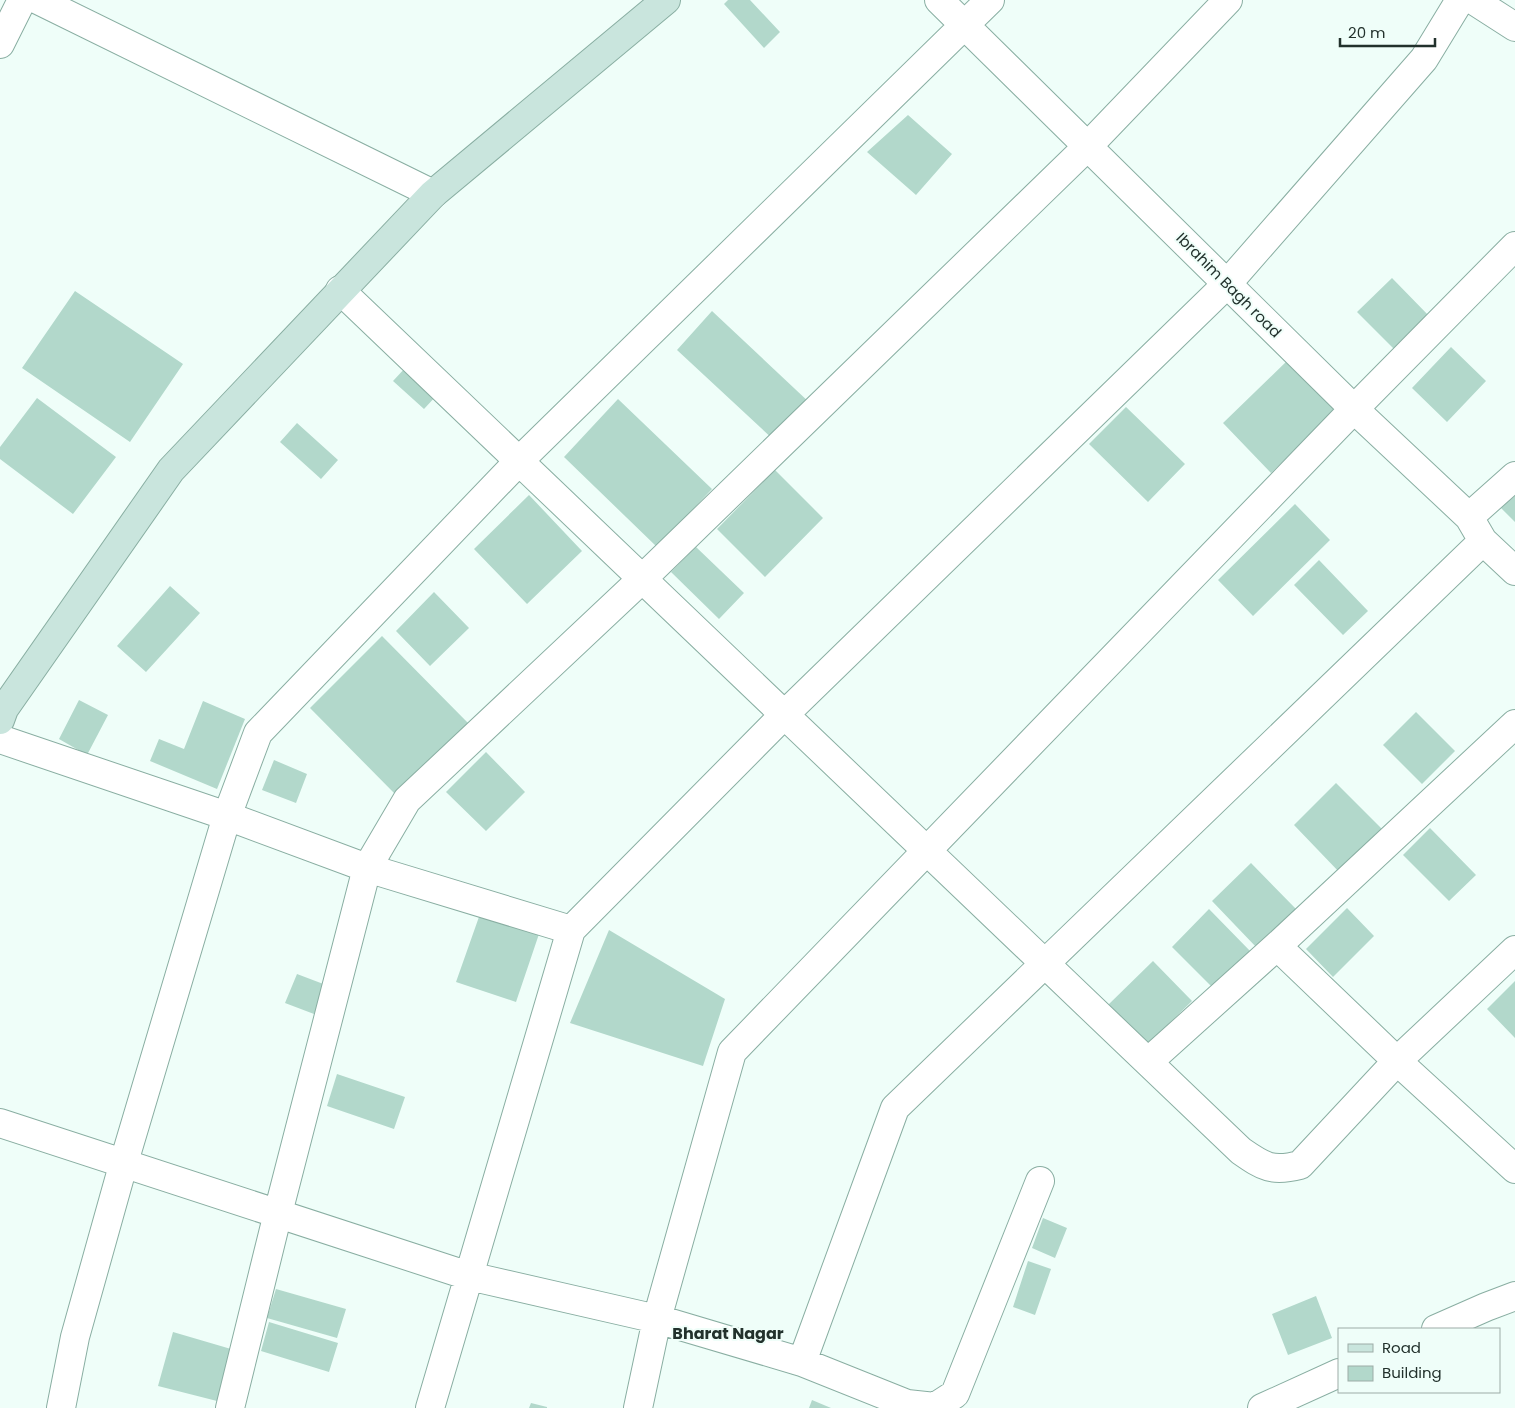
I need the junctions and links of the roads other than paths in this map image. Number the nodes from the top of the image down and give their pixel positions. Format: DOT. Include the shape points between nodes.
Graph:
graph roads {
  1 [pos="22,0"];
  2 [pos="38,0"];
  3 [pos="666,0"];
  4 [pos="939,0"];
  5 [pos="990,0"];
  6 [pos="1228,0"];
  7 [pos="1460,0"];
  8 [pos="1473,0"];
  9 [pos="965,25"];
  10 [pos="1515,26"];
  11 [pos="0,44"];
  12 [pos="1088,146"];
  13 [pos="433,194"];
  14 [pos="1515,246"];
  15 [pos="1227,284"];
  16 [pos="340,290"];
  17 [pos="1354,409"];
  18 [pos="519,461"];
  19 [pos="1515,476"];
  20 [pos="1469,517"];
  21 [pos="1483,541"];
  22 [pos="1515,571"];
  23 [pos="642,579"];
  24 [pos="1,712"];
  25 [pos="784,715"];
  26 [pos="1515,724"];
  27 [pos="0,740"];
  28 [pos="227,816"];
  29 [pos="927,851"];
  30 [pos="367,868"];
  31 [pos="571,930"];
  32 [pos="1277,946"];
  33 [pos="1515,950"];
  34 [pos="1044,963"];
  35 [pos="1397,1061"];
  36 [pos="1148,1062"];
  37 [pos="0,1122"];
  38 [pos="124,1162"];
  39 [pos="1515,1169"];
  40 [pos="1040,1182"];
  41 [pos="278,1213"];
  42 [pos="469,1276"];
  43 [pos="1515,1296"];
  44 [pos="657,1319"];
  45 [pos="1438,1328"];
  46 [pos="802,1362"];
  47 [pos="1338,1373"];
  48 [pos="61,1408"];
  49 [pos="230,1408"];
  50 [pos="430,1408"];
  51 [pos="638,1408"];
  52 [pos="1262,1408"];
  1 -- 11 [label="street"];
  2 -- 13 [label="street"];
  3 -- 13 [label="street"];
  4 -- 9 [label="street, Ibrahim Bagh road"];
  5 -- 9 [label="street"];
  6 -- 12 [label="street"];
  7 -- 15 [label="street" via="1424,59"];
  8 -- 10 [label="street"];
  9 -- 12 [label="street, Ibrahim Bagh road"];
  9 -- 18 [label="street"];
  12 -- 15 [label="street, Ibrahim Bagh road"];
  12 -- 23 [label="street"];
  13 -- 16 [label="street"];
  14 -- 17 [label="street"];
  15 -- 17 [label="street, Ibrahim Bagh road"];
  15 -- 25 [label="street"];
  16 -- 18 [label="street"];
  16 -- 24 [label="street" via="171,470"];
  17 -- 20 [label="street, Ibrahim Bagh road"];
  17 -- 29 [label="street"];
  18 -- 23 [label="street"];
  18 -- 28 [label="street" via="258,733"];
  19 -- 20 [label="street"];
  20 -- 21 [label="street, Ibrahim Bagh road"];
  21 -- 22 [label="street, Ibrahim Bagh road"];
  21 -- 34 [label="street"];
  23 -- 25 [label="street"];
  23 -- 30 [label="street" via="407,800"];
  25 -- 29 [label="street"];
  25 -- 31 [label="street"];
  26 -- 32 [label="street"];
  27 -- 28 [label="street"];
  28 -- 30 [label="street"];
  28 -- 38 [label="street"];
  29 -- 34 [label="street"];
  29 -- 44 [label="street" via="732,1052"];
  30 -- 31 [label="street"];
  30 -- 41 [label="street"];
  31 -- 42 [label="street"];
  32 -- 35 [label="street"];
  32 -- 36 [label="street"];
  33 -- 35 [label="street"];
  34 -- 36 [label="street"];
  34 -- 46 [label="street" via="895,1108"];
  35 -- 36 [label="street" via="1300,1165 1281,1170 1264,1166 1241,1151"];
  35 -- 39 [label="street"];
  37 -- 38 [label="street"];
  38 -- 41 [label="street"];
  38 -- 48 [label="street" via="75,1337"];
  40 -- 46 [label="street" via="955,1394 935,1406 907,1404"];
  41 -- 42 [label="street"];
  41 -- 49 [label="street"];
  42 -- 44 [label="street"];
  42 -- 50 [label="street"];
  43 -- 45 [label="street"];
  44 -- 46 [label="street"];
  44 -- 51 [label="street"];
  47 -- 52 [label="street"];
}
